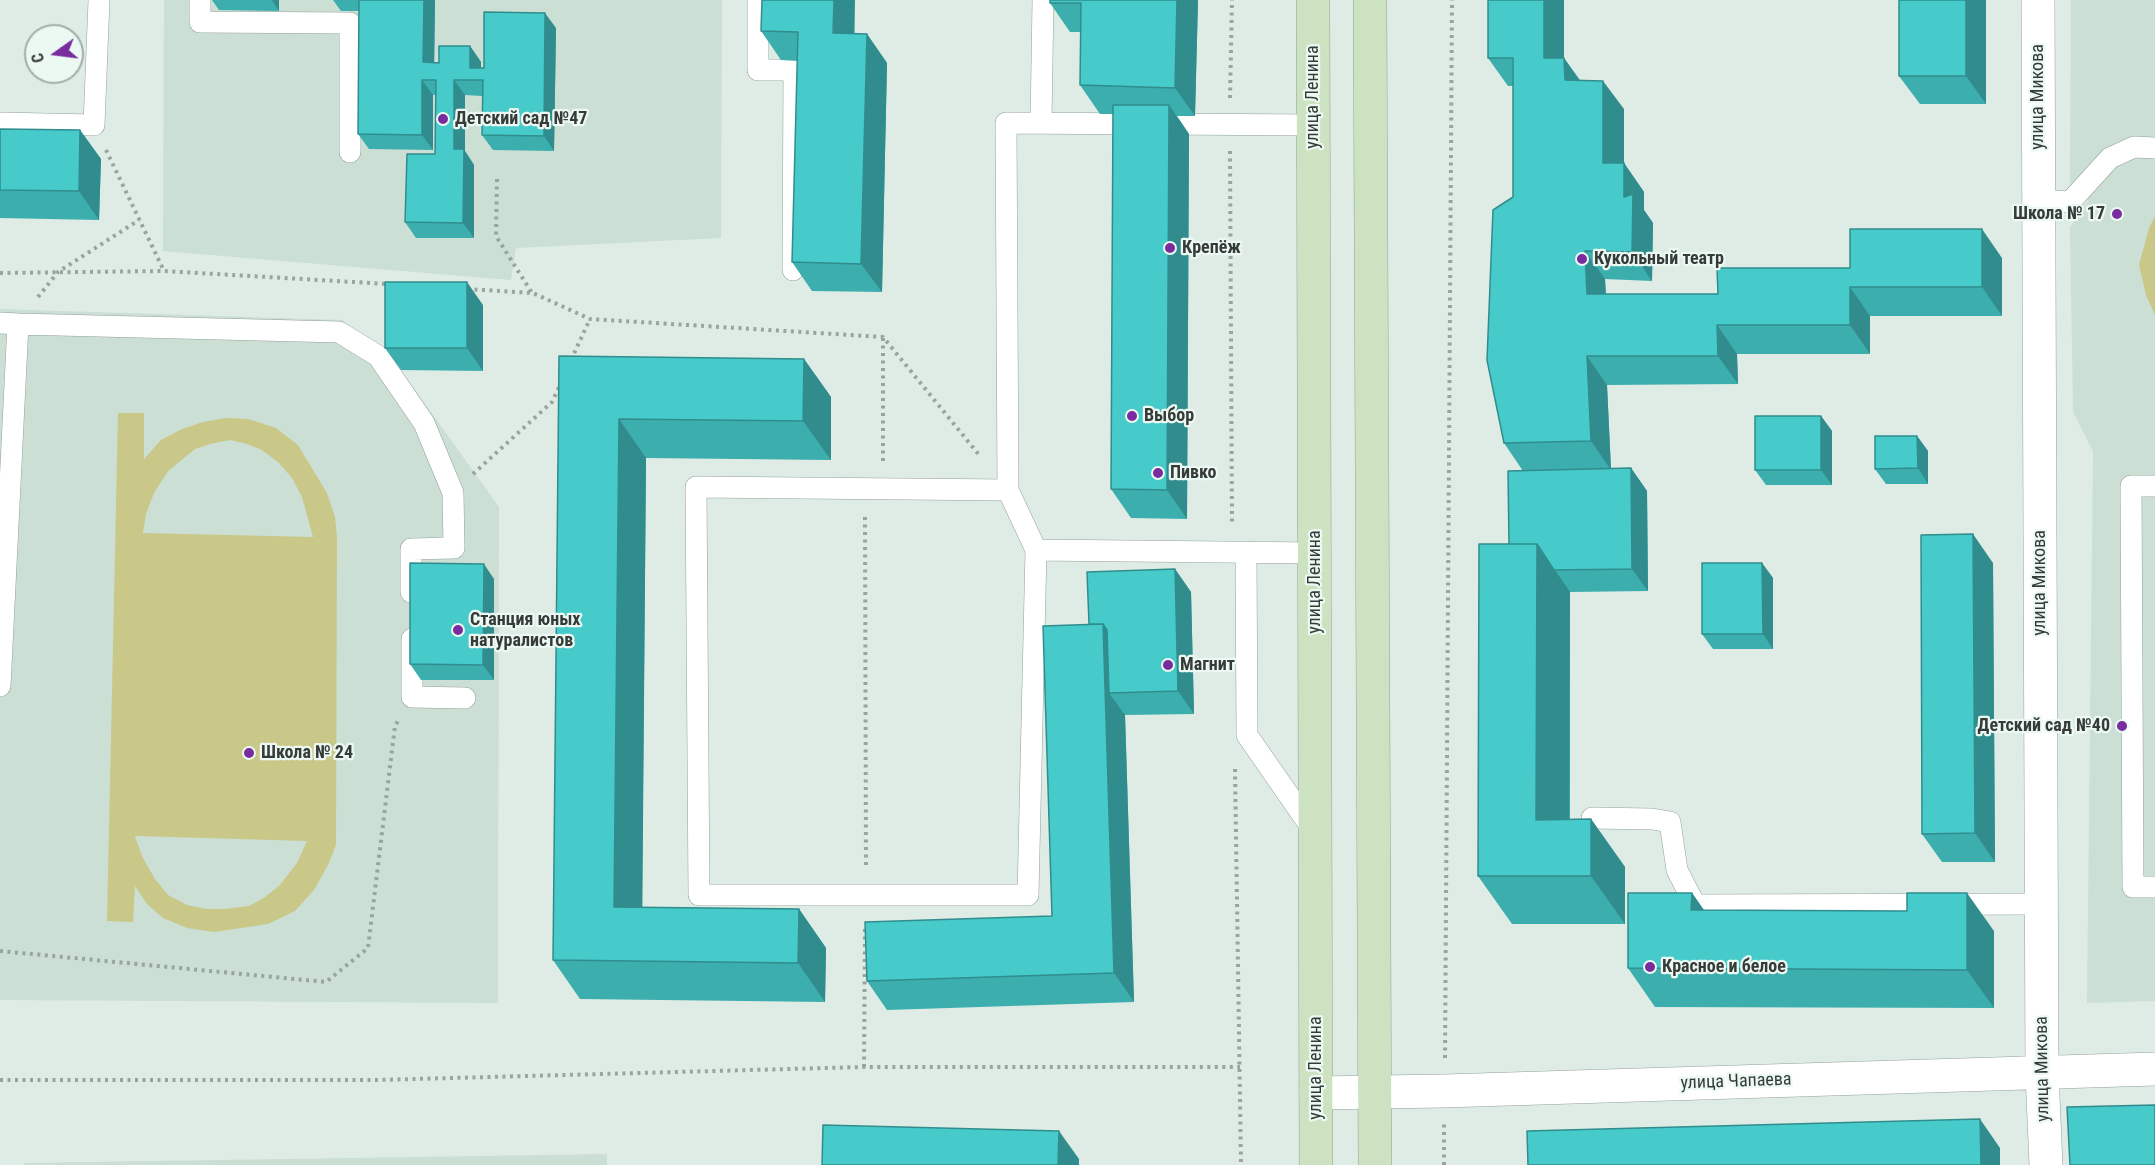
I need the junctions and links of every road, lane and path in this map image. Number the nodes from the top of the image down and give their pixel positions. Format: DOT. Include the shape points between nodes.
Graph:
graph roads {
  1 [pos="99,0"];
  2 [pos="200,0"];
  3 [pos="758,0"];
  4 [pos="1043,0"];
  5 [pos="1313,0"];
  6 [pos="1370,0"];
  7 [pos="1452,0"];
  8 [pos="2038,0"];
  9 [pos="0,123"];
  10 [pos="1041,123"];
  11 [pos="94,125"];
  12 [pos="1313,125"];
  13 [pos="2155,148"];
  14 [pos="350,152"];
  15 [pos="497,179"];
  16 [pos="2038,200"];
  17 [pos="139,220"];
  18 [pos="793,270"];
  19 [pos="164,271"];
  20 [pos="58,272"];
  21 [pos="0,273"];
  22 [pos="390,284"];
  23 [pos="461,289"];
  24 [pos="533,293"];
  25 [pos="590,319"];
  26 [pos="9,323"];
  27 [pos="883,338"];
  28 [pos="566,371"];
  29 [pos="561,381"];
  30 [pos="2155,486"];
  31 [pos="874,489"];
  32 [pos="1008,490"];
  33 [pos="453,493"];
  34 [pos="1036,550"];
  35 [pos="1246,552"];
  36 [pos="1315,553"];
  37 [pos="0,686"];
  38 [pos="412,697"];
  39 [pos="465,698"];
  40 [pos="1592,818"];
  41 [pos="1316,833"];
  42 [pos="2155,887"];
  43 [pos="866,895"];
  44 [pos="2041,904"];
  45 [pos="0,951"];
  46 [pos="864,1067"];
  47 [pos="1240,1067"];
  48 [pos="2155,1069"];
  49 [pos="2042,1073"];
  50 [pos="0,1080"];
  51 [pos="1444,1091"];
  52 [pos="1375,1092"];
  53 [pos="1316,1093"];
  54 [pos="1316,1165"];
  55 [pos="1375,1165"];
  56 [pos="1444,1165"];
  57 [pos="2046,1165"];
  1 -- 11 [label="lane"];
  2 -- 14 [label="lane" via="200,22 350,23"];
  3 -- 18 [label="lane" via="758,69 795,70"];
  4 -- 10 [label="lane"];
  5 -- 12 [label="main road, улица Ленина"];
  6 -- 52 [label="main road"];
  7 -- 51 [label="path"];
  8 -- 16 [label="street, улица Микова"];
  9 -- 11 [label="lane"];
  10 -- 12 [label="lane"];
  10 -- 32 [label="lane" via="1006,123"];
  11 -- 17 [label="path"];
  12 -- 36 [label="main road, улица Ленина"];
  13 -- 16 [label="lane" via="2134,147 2110,158 2070,202"];
  15 -- 24 [label="path" via="496,236"];
  16 -- 44 [label="street, улица Микова"];
  17 -- 19 [label="path"];
  17 -- 20 [label="path"];
  19 -- 20 [label="path"];
  19 -- 22 [label="path"];
  20 -- 21 [label="path"];
  20 -- 26 [label="path"];
  23 -- 24 [label="path"];
  24 -- 25 [label="path"];
  25 -- 27 [label="path"];
  25 -- 28 [label="path"];
  26 -- 33 [label="lane" via="339,332 378,356 424,423"];
  26 -- 37 [label="lane"];
  27 -- 31 [label="path"];
  27 -- 32 [label="path"];
  29 -- 33 [label="path" via="552,402"];
  30 -- 42 [label="lane" via="2131,486 2133,887"];
  31 -- 32 [label="lane"];
  31 -- 43 [label="path"];
  31 -- 43 [label="lane" via="696,487 699,896"];
  32 -- 34 [label="lane"];
  33 -- 38 [label="lane" via="454,548 411,549"];
  34 -- 35 [label="lane"];
  34 -- 43 [label="lane" via="1028,895"];
  35 -- 36 [label="lane"];
  35 -- 41 [label="lane" via="1247,735"];
  36 -- 41 [label="main road, улица Ленина"];
  38 -- 39 [label="lane"];
  38 -- 45 [label="path" via="395,726 368,948 326,982"];
  40 -- 44 [label="lane" via="1670,822 1677,870 1695,905"];
  41 -- 53 [label="main road, улица Ленина"];
  43 -- 46 [label="path"];
  44 -- 49 [label="street, улица Микова"];
  46 -- 47 [label="path"];
  46 -- 50 [label="path" via="376,1080"];
  48 -- 49 [label="street, улица Чапаева"];
  49 -- 51 [label="street, улица Чапаева"];
  49 -- 57 [label="street, улица Микова"];
  51 -- 52 [label="street, улица Чапаева"];
  51 -- 56 [label="path"];
  52 -- 53 [label="street, улица Чапаева"];
  52 -- 55 [label="main road"];
  53 -- 54 [label="main road, улица Ленина"];
}
